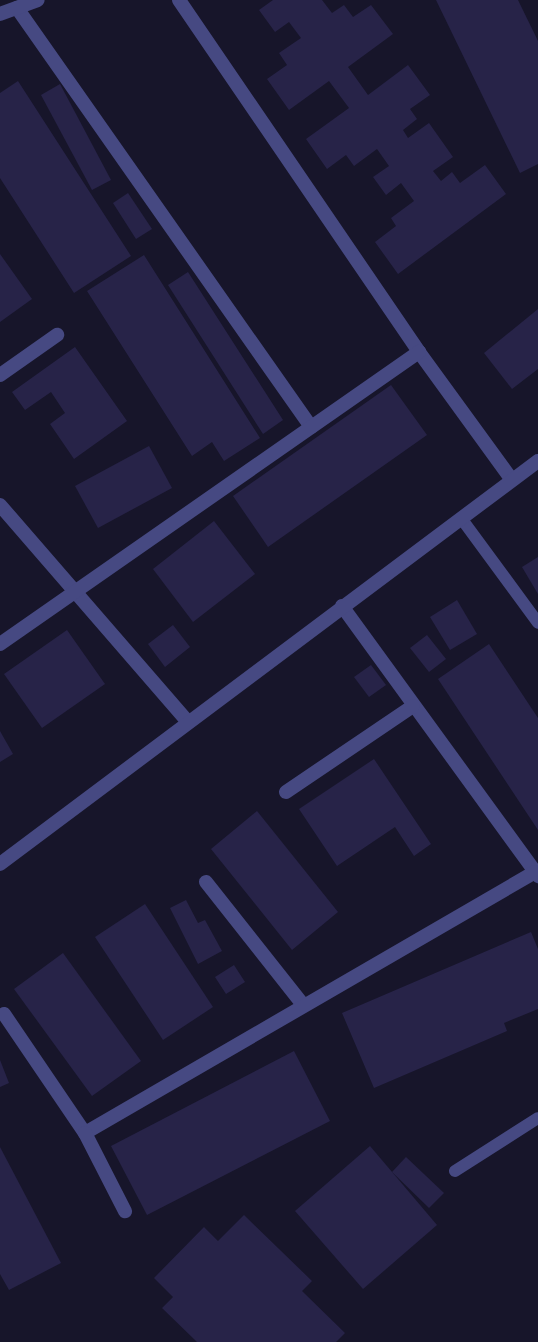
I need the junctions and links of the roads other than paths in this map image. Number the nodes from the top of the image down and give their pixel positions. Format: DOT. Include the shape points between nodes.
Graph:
graph roads {
  1 [pos="38,0"];
  2 [pos="179,0"];
  3 [pos="16,8"];
  4 [pos="0,14"];
  5 [pos="57,335"];
  6 [pos="419,352"];
  7 [pos="0,375"];
  8 [pos="311,427"];
  9 [pos="538,461"];
  10 [pos="512,480"];
  11 [pos="0,505"];
  12 [pos="461,518"];
  13 [pos="75,593"];
  14 [pos="342,606"];
  15 [pos="538,623"];
  16 [pos="0,644"];
  17 [pos="413,706"];
  18 [pos="187,721"];
  19 [pos="286,792"];
  20 [pos="0,864"];
  21 [pos="536,874"];
  22 [pos="206,882"];
  23 [pos="303,1005"];
  24 [pos="4,1014"];
  25 [pos="538,1118"];
  26 [pos="85,1133"];
  27 [pos="455,1171"];
  28 [pos="125,1211"];
  1 -- 3 [label="street"];
  2 -- 6 [label="street"];
  3 -- 4 [label="street"];
  3 -- 8 [label="street"];
  5 -- 7 [label="street"];
  6 -- 8 [label="street"];
  6 -- 10 [label="street"];
  8 -- 13 [label="street"];
  9 -- 10 [label="street"];
  10 -- 12 [label="street"];
  11 -- 13 [label="street"];
  12 -- 14 [label="street"];
  12 -- 15 [label="lane"];
  13 -- 16 [label="street"];
  13 -- 18 [label="street"];
  14 -- 17 [label="street"];
  14 -- 18 [label="street"];
  17 -- 19 [label="street"];
  17 -- 21 [label="street"];
  18 -- 20 [label="street"];
  21 -- 23 [label="street"];
  22 -- 23 [label="street"];
  23 -- 26 [label="street"];
  24 -- 26 [label="street"];
  25 -- 27 [label="lane"];
  26 -- 28 [label="street"];
}
